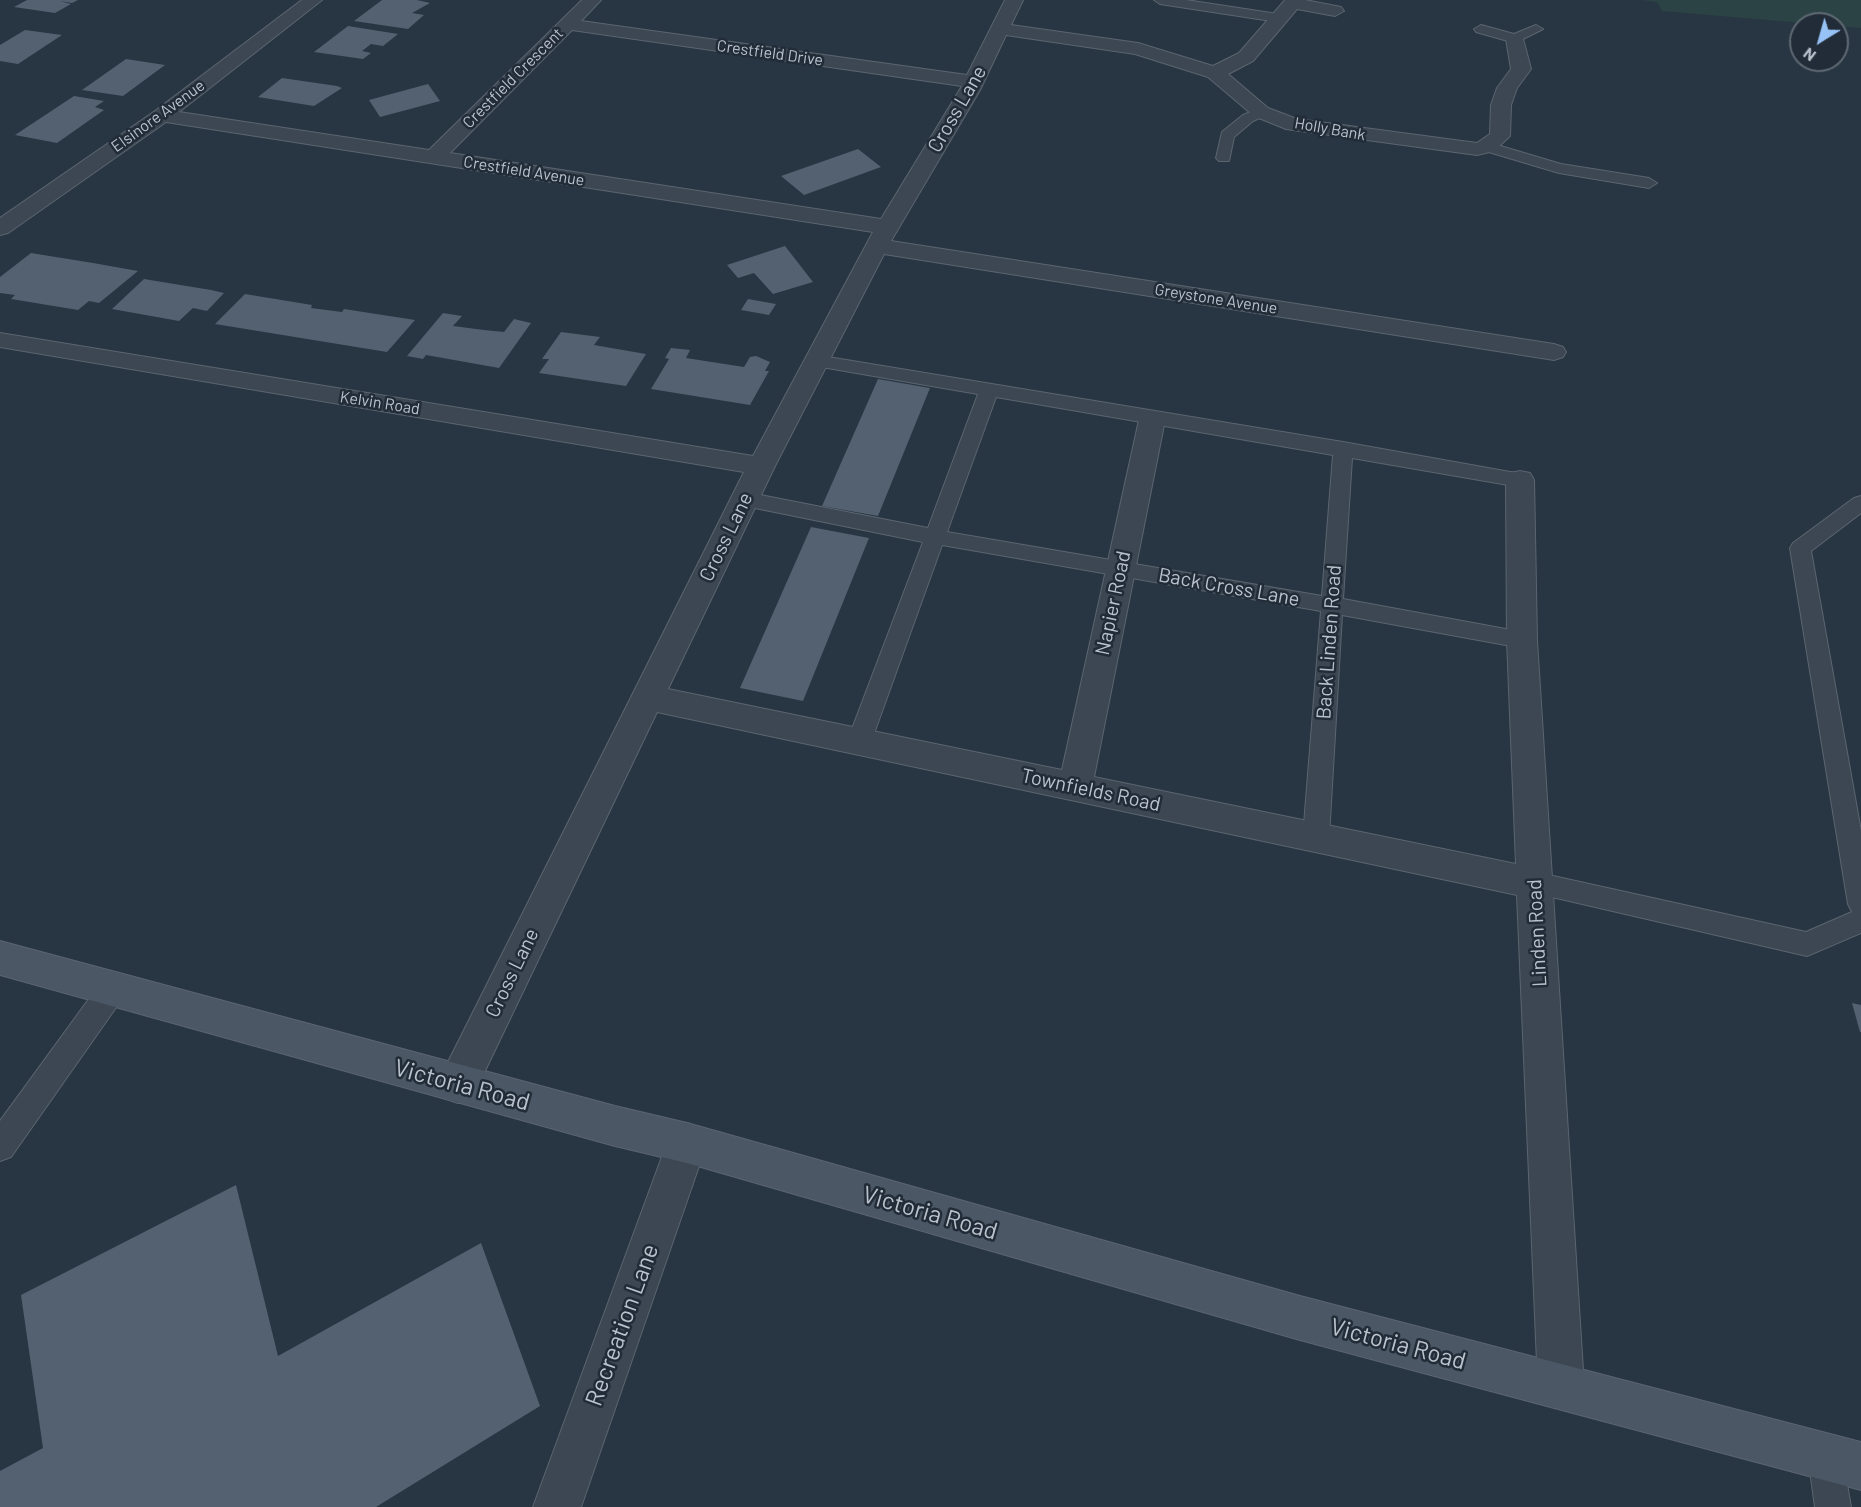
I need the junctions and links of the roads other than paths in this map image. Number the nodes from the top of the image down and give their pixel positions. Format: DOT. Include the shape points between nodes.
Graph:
graph roads {
  1 [pos="313,0"];
  2 [pos="592,0"];
  3 [pos="1014,0"];
  4 [pos="1160,0"];
  5 [pos="1294,1"];
  6 [pos="1335,11"];
  7 [pos="1278,18"];
  8 [pos="566,24"];
  9 [pos="1000,29"];
  10 [pos="1481,29"];
  11 [pos="1536,29"];
  12 [pos="1515,39"];
  13 [pos="1215,73"];
  14 [pos="973,82"];
  15 [pos="1261,112"];
  16 [pos="162,115"];
  17 [pos="1488,147"];
  18 [pos="434,157"];
  19 [pos="1224,158"];
  20 [pos="1649,183"];
  21 [pos="6,218"];
  22 [pos="882,237"];
  23 [pos="0,340"];
  24 [pos="1554,352"];
  25 [pos="816,361"];
  26 [pos="989,391"];
  27 [pos="1152,420"];
  28 [pos="1343,448"];
  29 [pos="761,466"];
  30 [pos="1520,480"];
  31 [pos="745,499"];
  32 [pos="1861,503"];
  33 [pos="935,537"];
  34 [pos="1121,567"];
  35 [pos="1331,605"];
  36 [pos="1522,640"];
  37 [pos="647,697"];
  38 [pos="859,742"];
  39 [pos="1075,786"];
  40 [pos="1316,837"];
  41 [pos="1535,883"];
  42 [pos="1861,904"];
  43 [pos="1861,921"];
  44 [pos="0,958"];
  45 [pos="112,990"];
  46 [pos="458,1084"];
  47 [pos="687,1143"];
  48 [pos="0,1146"];
  49 [pos="1561,1386"];
  50 [pos="1843,1461"];
  51 [pos="557,1507"];
  52 [pos="1833,1507"];
  1 -- 16 [label="street, Elsinore Avenue"];
  2 -- 8 [label="street, Crestfield Crescent"];
  3 -- 9 [label="street, Cross Lane"];
  4 -- 7 [label="lane"];
  5 -- 6 [label="street"];
  5 -- 7 [label="street"];
  7 -- 13 [label="street" via="1246,57"];
  8 -- 14 [label="street, Crestfield Drive"];
  8 -- 18 [label="street, Crestfield Crescent"];
  9 -- 13 [label="street, Holly Bank" via="1138,48"];
  9 -- 14 [label="street, Cross Lane"];
  10 -- 12 [label="lane"];
  11 -- 12 [label="lane"];
  12 -- 17 [label="street" via="1521,69 1507,88 1501,105 1500,136"];
  13 -- 15 [label="street, Holly Bank"];
  14 -- 22 [label="street, Cross Lane"];
  15 -- 17 [label="street, Holly Bank" via="1293,124 1346,133 1462,149"];
  15 -- 19 [label="lane" via="1227,135"];
  16 -- 18 [label="street, Crestfield Avenue"];
  16 -- 21 [label="street, Elsinore Avenue"];
  17 -- 20 [label="lane" via="1559,168"];
  18 -- 22 [label="street, Crestfield Avenue"];
  22 -- 24 [label="street, Greystone Avenue"];
  22 -- 25 [label="street, Cross Lane"];
  23 -- 29 [label="street, Kelvin Road"];
  25 -- 26 [label="lane"];
  25 -- 29 [label="street, Cross Lane"];
  26 -- 27 [label="lane"];
  26 -- 33 [label="lane"];
  27 -- 28 [label="lane"];
  27 -- 34 [label="street, Napier Road"];
  28 -- 30 [label="lane"];
  28 -- 35 [label="lane, Back Linden Road"];
  29 -- 31 [label="street, Cross Lane"];
  30 -- 36 [label="street, Linden Road"];
  31 -- 33 [label="lane, Back Cross Lane"];
  31 -- 37 [label="street, Cross Lane"];
  32 -- 42 [label="lane" via="1800,548"];
  33 -- 34 [label="lane, Back Cross Lane"];
  33 -- 38 [label="lane"];
  34 -- 35 [label="lane, Back Cross Lane"];
  34 -- 39 [label="street, Napier Road"];
  35 -- 36 [label="lane, Back Cross Lane"];
  35 -- 40 [label="lane, Back Linden Road"];
  36 -- 41 [label="street, Linden Road"];
  37 -- 38 [label="street, Townfields Road"];
  37 -- 46 [label="street, Cross Lane"];
  38 -- 39 [label="street, Townfields Road"];
  39 -- 40 [label="street, Townfields Road"];
  40 -- 41 [label="street, Townfields Road"];
  41 -- 43 [label="lane" via="1807,944"];
  41 -- 49 [label="street, Linden Road"];
  44 -- 45 [label="street, Victoria Road"];
  45 -- 46 [label="street, Victoria Road"];
  45 -- 48 [label="lane"];
  46 -- 47 [label="street, Victoria Road"];
  47 -- 49 [label="street, Victoria Road" via="1288,1315"];
  47 -- 51 [label="street, Recreation Lane"];
  49 -- 50 [label="street, Victoria Road"];
  50 -- 52 [label="lane"];
}
